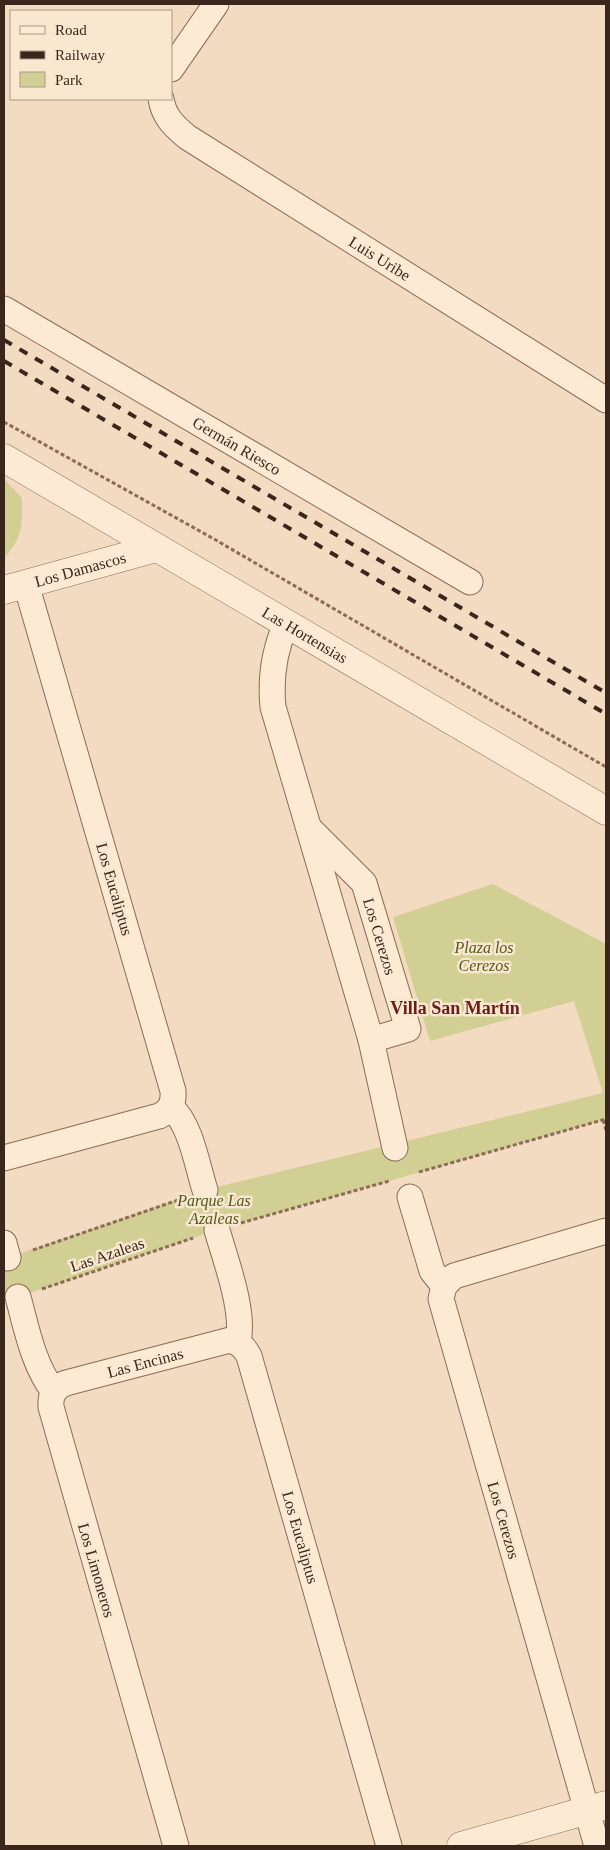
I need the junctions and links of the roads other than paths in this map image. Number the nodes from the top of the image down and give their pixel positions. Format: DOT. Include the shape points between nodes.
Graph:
graph roads {
  1 [pos="216,4"];
  2 [pos="172,68"];
  3 [pos="162,103"];
  4 [pos="4,309"];
  5 [pos="606,400"];
  6 [pos="4,458"];
  7 [pos="156,548"];
  8 [pos="470,582"];
  9 [pos="15,587"];
  10 [pos="286,624"];
  11 [pos="606,811"];
  12 [pos="308,827"];
  13 [pos="371,1040"];
  14 [pos="171,1107"];
  15 [pos="395,1148"];
  16 [pos="4,1158"];
  17 [pos="205,1190"];
  18 [pos="410,1197"];
  19 [pos="217,1230"];
  20 [pos="606,1231"];
  21 [pos="444,1286"];
  22 [pos="18,1297"];
  23 [pos="238,1342"];
  24 [pos="54,1392"];
  25 [pos="597,1808"];
  26 [pos="176,1846"];
  27 [pos="389,1846"];
  28 [pos="461,1846"];
  29 [pos="597,1846"];
  1 -- 2 [label="street"];
  3 -- 5 [label="street, Luis Uribe" via="165,115 187,137"];
  4 -- 8 [label="street, Germán Riesco"];
  6 -- 7 [label="street, Las Hortensias"];
  7 -- 9 [label="street, Los Damascos"];
  7 -- 10 [label="street, Las Hortensias"];
  9 -- 14 [label="street, Los Eucaliptus" via="173,1091"];
  10 -- 11 [label="street, Las Hortensias"];
  10 -- 12 [label="street, Los Cerezos" via="274,656 272,690 277,724"];
  12 -- 13 [label="street, Los Cerezos"];
  12 -- 13 [label="street, Los Cerezos" via="364,883 408,1029"];
  13 -- 15 [label="street, Los Cerezos"];
  14 -- 16 [label="street" via="158,1116"];
  14 -- 17 [label="street" via="185,1125"];
  18 -- 21 [label="street" via="432,1271"];
  19 -- 23 [label="street" via="241,1323"];
  20 -- 21 [label="street" via="454,1276"];
  21 -- 25 [label="street, Los Cerezos" via="442,1306"];
  22 -- 24 [label="street" via="40,1372"];
  23 -- 24 [label="street, Las Encinas" via="222,1340 66,1383"];
  23 -- 27 [label="street, Los Eucaliptus" via="249,1356"];
  24 -- 26 [label="street, Los Limoneros" via="51,1407"];
  25 -- 28 [label="street"];
  25 -- 29 [label="street, Los Cerezos"];
}
